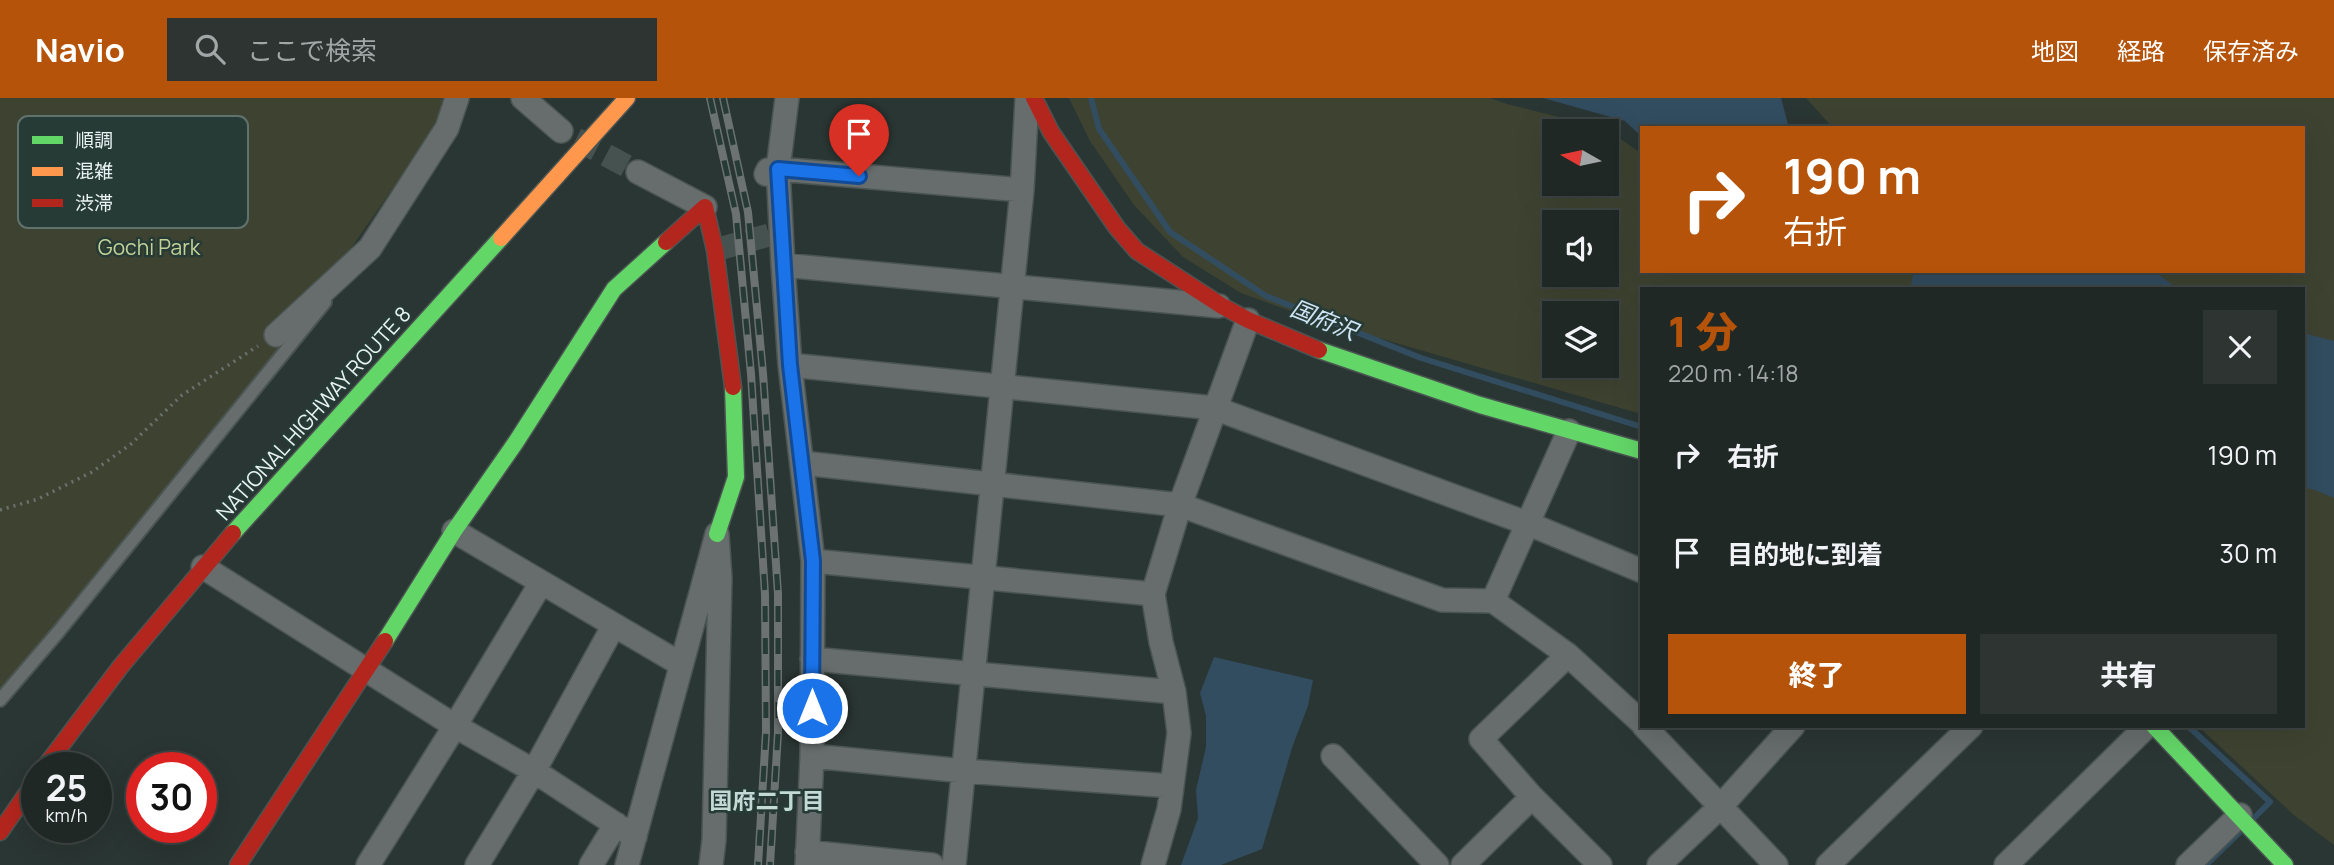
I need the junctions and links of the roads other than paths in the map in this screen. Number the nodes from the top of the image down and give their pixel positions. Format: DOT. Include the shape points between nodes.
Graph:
graph roads {
  1 [pos="457,98"];
  2 [pos="523,98"];
  3 [pos="627,98"];
  4 [pos="787,98"];
  5 [pos="1027,98"];
  6 [pos="1034,98"];
  7 [pos="561,131"];
  8 [pos="778,169"];
  9 [pos="638,172"];
  10 [pos="1022,190"];
  11 [pos="705,207"];
  12 [pos="769,235"];
  13 [pos="370,248"];
  14 [pos="783,265"];
  15 [pos="1012,288"];
  16 [pos="1222,306"];
  17 [pos="1248,320"];
  18 [pos="276,335"];
  19 [pos="790,365"];
  20 [pos="1002,386"];
  21 [pos="1214,408"];
  22 [pos="1569,431"];
  23 [pos="1640,450"];
  24 [pos="803,463"];
  25 [pos="992,484"];
  26 [pos="1180,505"];
  27 [pos="1529,524"];
  28 [pos="454,531"];
  29 [pos="717,534"];
  30 [pos="813,561"];
  31 [pos="203,567"];
  32 [pos="1640,570"];
  33 [pos="983,577"];
  34 [pos="541,583"];
  35 [pos="1153,594"];
  36 [pos="1493,601"];
  37 [pos="614,625"];
  38 [pos="1567,655"];
  39 [pos="672,659"];
  40 [pos="812,659"];
  41 [pos="367,671"];
  42 [pos="973,674"];
  43 [pos="1174,692"];
  44 [pos="0,700"];
  45 [pos="1640,717"];
  46 [pos="455,726"];
  47 [pos="1650,728"];
  48 [pos="1791,728"];
  49 [pos="1969,728"];
  50 [pos="2145,728"];
  51 [pos="2156,728"];
  52 [pos="55,752"];
  53 [pos="813,756"];
  54 [pos="1333,756"];
  55 [pos="534,771"];
  56 [pos="964,771"];
  57 [pos="1172,786"];
  58 [pos="1532,797"];
  59 [pos="21,802"];
  60 [pos="1721,806"];
  61 [pos="2241,815"];
  62 [pos="625,831"];
  63 [pos="0,832"];
  64 [pos="807,858"];
  65 [pos="238,865"];
  66 [pos="368,865"];
  67 [pos="477,865"];
  68 [pos="592,865"];
  69 [pos="626,865"];
  70 [pos="711,865"];
  71 [pos="932,865"];
  72 [pos="954,865"];
  73 [pos="1153,865"];
  74 [pos="1437,865"];
  75 [pos="1463,865"];
  76 [pos="1600,865"];
  77 [pos="1659,865"];
  78 [pos="1776,865"];
  79 [pos="1828,865"];
  80 [pos="2006,865"];
  81 [pos="2188,865"];
  82 [pos="2285,865"];
  1 -- 13 [label="street" via="447,128"];
  2 -- 7 [label="street"];
  3 -- 31 [label="main road, NATIONAL HIGHWAY ROUTE 8"];
  4 -- 8 [label="street"];
  5 -- 10 [label="street"];
  6 -- 16 [label="main road" via="1051,132 1137,251"];
  8 -- 10 [label="street"];
  8 -- 12 [label="street" via="768,170 764,177"];
  8 -- 14 [label="street"];
  9 -- 11 [label="street"];
  10 -- 15 [label="street"];
  11 -- 28 [label="main road" via="614,289"];
  11 -- 29 [label="main road" via="734,397 736,477"];
  13 -- 18 [label="street"];
  13 -- 44 [label="lane"];
  14 -- 15 [label="street"];
  14 -- 19 [label="street"];
  15 -- 16 [label="street"];
  15 -- 20 [label="street"];
  16 -- 17 [label="main road"];
  17 -- 21 [label="street"];
  17 -- 22 [label="main road" via="1325,353"];
  19 -- 20 [label="street"];
  19 -- 24 [label="street"];
  20 -- 21 [label="street"];
  20 -- 25 [label="street"];
  21 -- 26 [label="street"];
  21 -- 27 [label="street"];
  22 -- 23 [label="main road"];
  22 -- 27 [label="street"];
  24 -- 25 [label="street"];
  24 -- 30 [label="street"];
  25 -- 26 [label="street"];
  25 -- 33 [label="street"];
  26 -- 35 [label="street"];
  26 -- 36 [label="street" via="1442,600"];
  27 -- 32 [label="street"];
  27 -- 36 [label="street"];
  28 -- 34 [label="street"];
  28 -- 41 [label="main road"];
  29 -- 62 [label="street"];
  29 -- 70 [label="street"];
  30 -- 33 [label="street"];
  30 -- 40 [label="street"];
  31 -- 41 [label="street"];
  31 -- 52 [label="main road, NATIONAL HIGHWAY ROUTE 8"];
  33 -- 35 [label="street"];
  33 -- 42 [label="street"];
  34 -- 37 [label="street"];
  34 -- 46 [label="street"];
  35 -- 43 [label="street"];
  36 -- 38 [label="street"];
  37 -- 39 [label="street"];
  37 -- 55 [label="street"];
  38 -- 45 [label="street"];
  38 -- 58 [label="street" via="1481,739"];
  40 -- 42 [label="street"];
  40 -- 53 [label="street"];
  41 -- 46 [label="street"];
  41 -- 65 [label="main road"];
  42 -- 43 [label="street"];
  42 -- 56 [label="street"];
  43 -- 57 [label="street" via="1179,733"];
  46 -- 55 [label="street"];
  46 -- 66 [label="street"];
  47 -- 60 [label="street"];
  48 -- 60 [label="street"];
  49 -- 79 [label="street"];
  50 -- 80 [label="street"];
  51 -- 61 [label="main road"];
  53 -- 56 [label="street"];
  53 -- 64 [label="street"];
  54 -- 74 [label="street"];
  55 -- 62 [label="street"];
  55 -- 67 [label="street"];
  56 -- 57 [label="street"];
  56 -- 72 [label="street"];
  57 -- 73 [label="street"];
  58 -- 75 [label="street"];
  58 -- 76 [label="street"];
  59 -- 63 [label="main road"];
  60 -- 77 [label="street"];
  60 -- 78 [label="street"];
  61 -- 81 [label="street"];
  61 -- 82 [label="main road"];
  62 -- 68 [label="street"];
  62 -- 69 [label="street"];
  64 -- 71 [label="street"];
}
